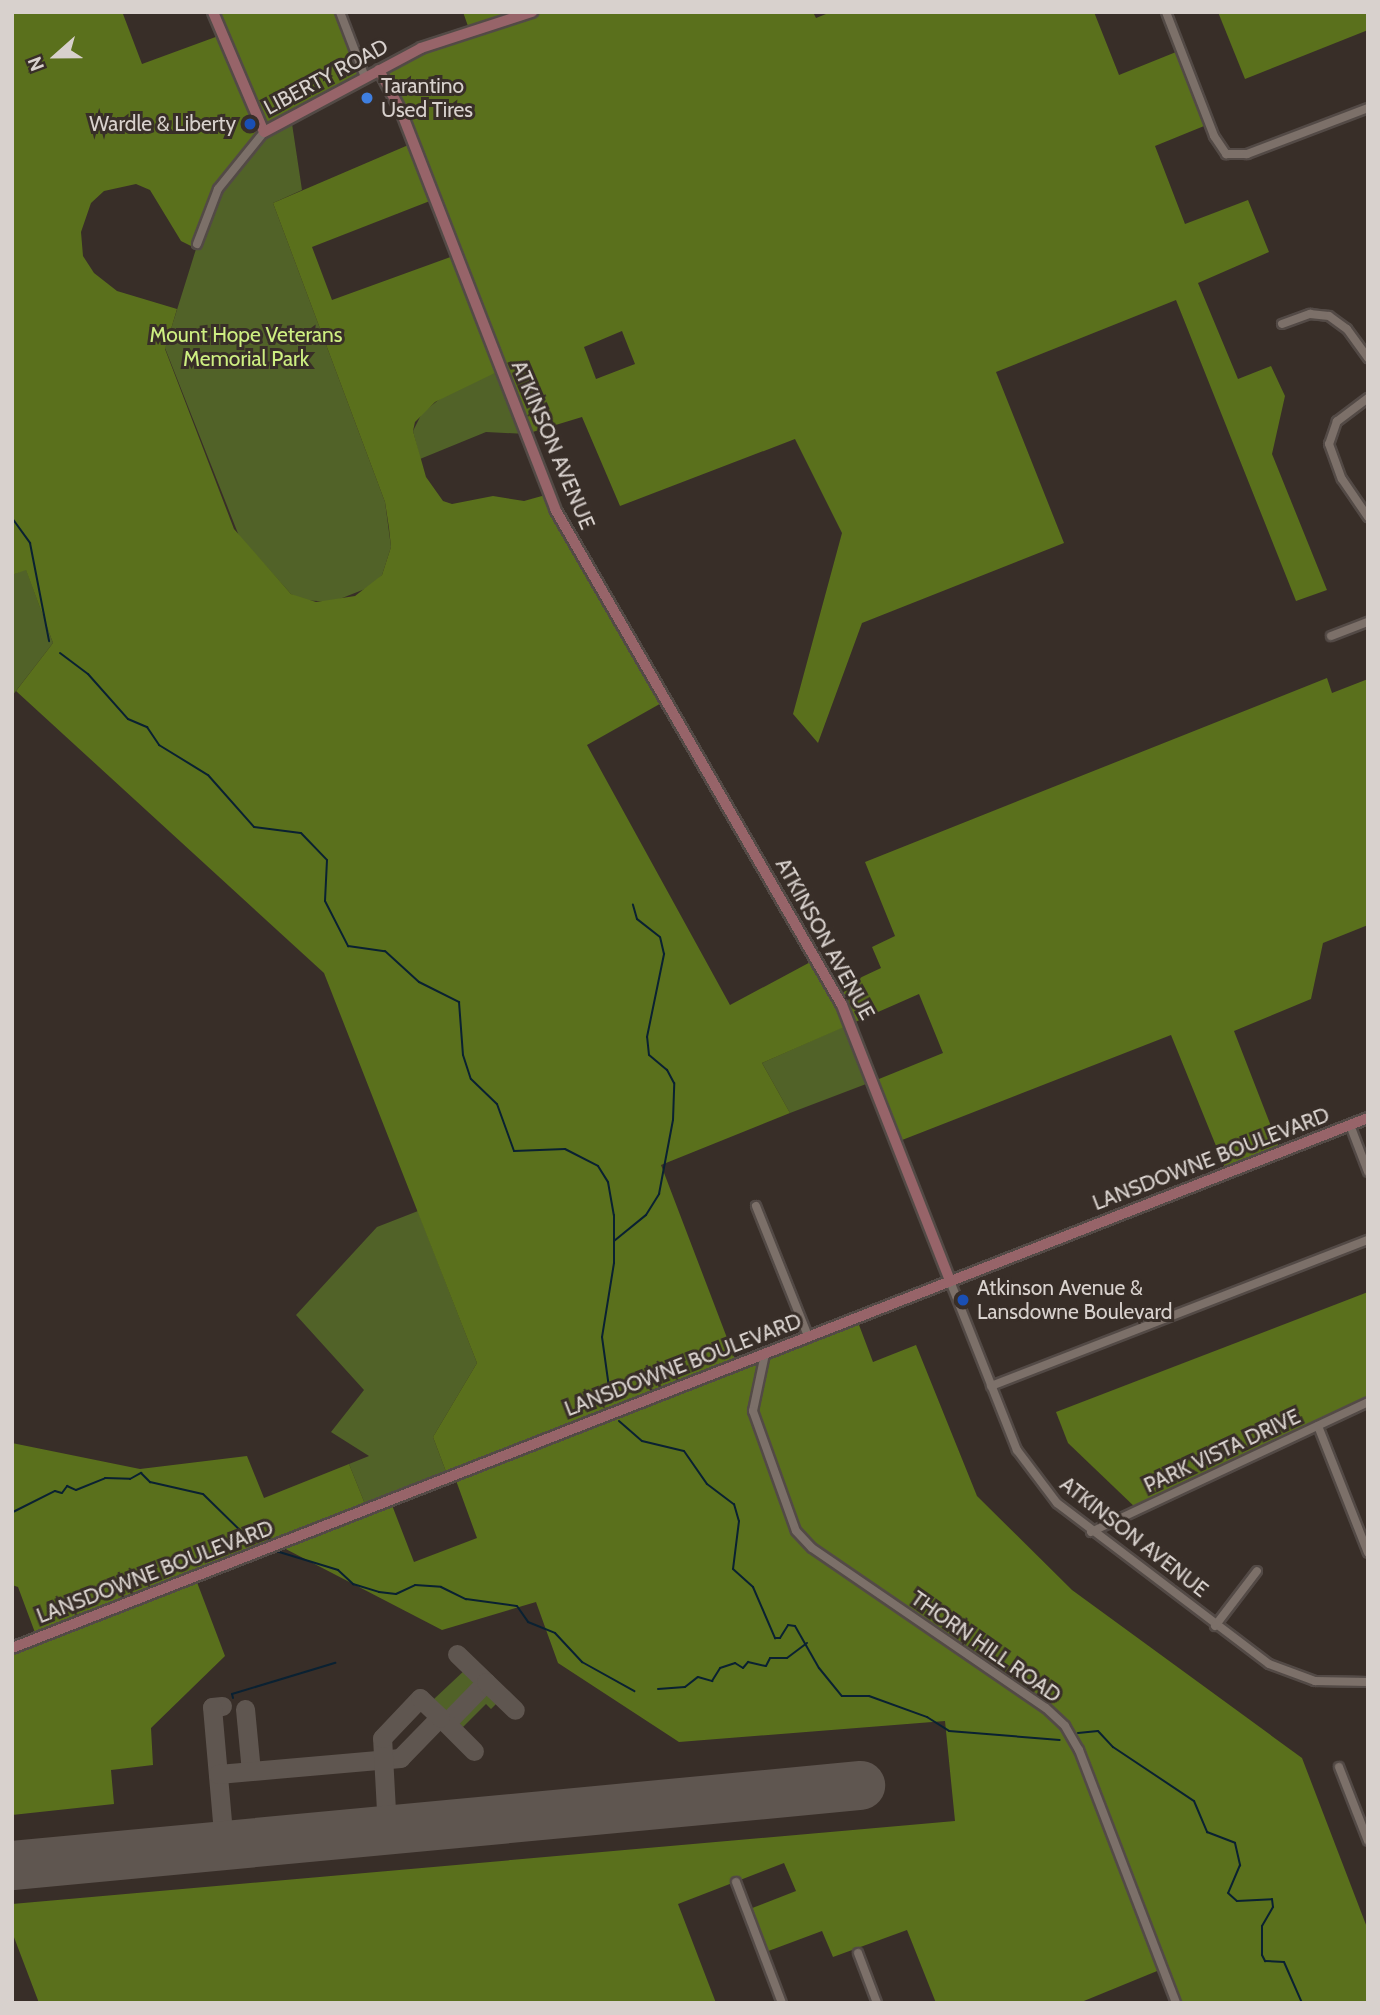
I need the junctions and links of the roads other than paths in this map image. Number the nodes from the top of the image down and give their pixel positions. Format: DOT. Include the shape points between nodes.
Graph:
graph roads {
  1 [pos="213,12"];
  2 [pos="340,12"];
  3 [pos="532,12"];
  4 [pos="1166,12"];
  5 [pos="379,70"];
  6 [pos="365,77"];
  7 [pos="1368,108"];
  8 [pos="264,132"];
  9 [pos="197,243"];
  10 [pos="1282,324"];
  11 [pos="1368,358"];
  12 [pos="1368,398"];
  13 [pos="1368,517"];
  14 [pos="1368,622"];
  15 [pos="1331,636"];
  16 [pos="1368,1118"];
  17 [pos="1350,1125"];
  18 [pos="1368,1172"];
  19 [pos="756,1206"];
  20 [pos="1368,1240"];
  21 [pos="950,1281"];
  22 [pos="808,1336"];
  23 [pos="765,1354"];
  24 [pos="991,1386"];
  25 [pos="1368,1402"];
  26 [pos="1318,1426"];
  27 [pos="1091,1531"];
  28 [pos="1368,1552"];
  29 [pos="1256,1571"];
  30 [pos="1216,1626"];
  31 [pos="12,1648"];
  32 [pos="1368,1682"];
  33 [pos="1339,1767"];
  34 [pos="1368,1841"];
  35 [pos="736,1882"];
  36 [pos="858,1953"];
  37 [pos="782,2003"];
  38 [pos="877,2003"];
  39 [pos="1176,2003"];
  1 -- 8 [label="street"];
  2 -- 6 [label="street"];
  3 -- 5 [label="street, LIBERTY ROAD" via="444,38"];
  4 -- 7 [label="street" via="1214,136 1226,154 1247,154"];
  5 -- 6 [label="street, LIBERTY ROAD"];
  5 -- 21 [label="street, ATKINSON AVENUE" via="401,111 555,509 842,1005"];
  6 -- 8 [label="street, LIBERTY ROAD"];
  8 -- 9 [label="street, LIBERTY ROAD" via="216,192"];
  10 -- 11 [label="street" via="1310,314 1329,316 1347,329"];
  12 -- 13 [label="street" via="1337,421 1329,444 1342,479"];
  14 -- 15 [label="street"];
  16 -- 17 [label="street, LANSDOWNE BOULEVARD"];
  17 -- 18 [label="street"];
  17 -- 21 [label="street, LANSDOWNE BOULEVARD"];
  19 -- 22 [label="street"];
  20 -- 24 [label="street"];
  21 -- 22 [label="street, LANSDOWNE BOULEVARD"];
  21 -- 24 [label="street, ATKINSON AVENUE"];
  22 -- 23 [label="street, LANSDOWNE BOULEVARD"];
  23 -- 31 [label="street, LANSDOWNE BOULEVARD"];
  23 -- 39 [label="street, THORN HILL ROAD" via="752,1410 796,1531 812,1548 1046,1708 1065,1726 1079,1750"];
  24 -- 27 [label="street, ATKINSON AVENUE" via="1032,1476"];
  25 -- 26 [label="street, PARK VISTA DRIVE"];
  26 -- 27 [label="street, PARK VISTA DRIVE"];
  26 -- 28 [label="street"];
  27 -- 30 [label="street, ATKINSON AVENUE"];
  29 -- 30 [label="street"];
  30 -- 32 [label="street, ATKINSON AVENUE" via="1284,1671 1333,1684"];
  33 -- 34 [label="street"];
  35 -- 37 [label="street"];
  36 -- 38 [label="street"];
}
